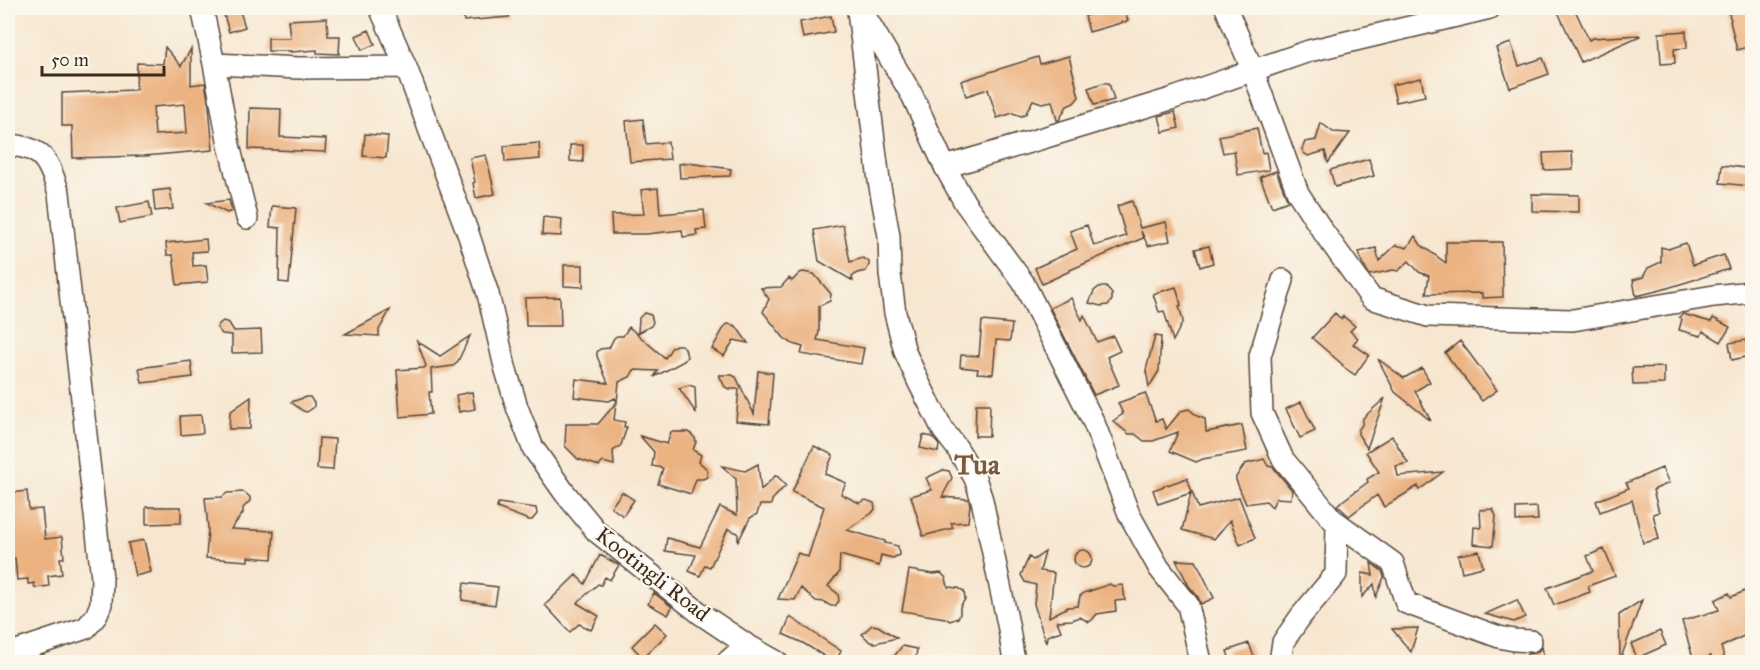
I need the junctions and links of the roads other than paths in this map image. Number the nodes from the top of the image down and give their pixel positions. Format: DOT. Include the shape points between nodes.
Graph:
graph roads {
  1 [pos="202,8"];
  2 [pos="380,8"];
  3 [pos="859,8"];
  4 [pos="1226,8"];
  5 [pos="1490,8"];
  6 [pos="214,64"];
  7 [pos="406,67"];
  8 [pos="1253,71"];
  9 [pos="8,145"];
  10 [pos="945,166"];
  11 [pos="247,218"];
  12 [pos="1283,280"];
  13 [pos="1752,292"];
  14 [pos="1337,523"];
  15 [pos="1531,641"];
  16 [pos="747,645"];
  17 [pos="8,654"];
  18 [pos="727,663"];
  19 [pos="777,663"];
  20 [pos="1014,663"];
  21 [pos="1201,663"];
  22 [pos="1280,663"];
  1 -- 6 [label="street"];
  2 -- 7 [label="street, Kootingli Road"];
  3 -- 10 [label="street" via="912,95"];
  3 -- 20 [label="street" via="889,236 895,313 905,352 919,383 943,430 975,478"];
  4 -- 8 [label="street"];
  5 -- 8 [label="street" via="1309,51"];
  6 -- 7 [label="street"];
  6 -- 11 [label="street"];
  7 -- 16 [label="street, Kootingli Road" via="469,236 517,407 533,448 597,532"];
  8 -- 10 [label="street"];
  8 -- 13 [label="street" via="1298,193 1371,298 1428,316 1573,320"];
  9 -- 17 [label="street" via="25,146 40,154 59,193 102,578 101,604 86,628"];
  10 -- 21 [label="street" via="965,203 1023,282 1094,423 1129,514 1159,568 1188,605"];
  12 -- 14 [label="street" via="1260,356 1262,413 1283,459"];
  14 -- 15 [label="street" via="1393,563 1406,603 1499,637"];
  14 -- 22 [label="street" via="1336,574 1283,642"];
  16 -- 18 [label="street"];
  16 -- 19 [label="street, Kootingli Road"];
}
